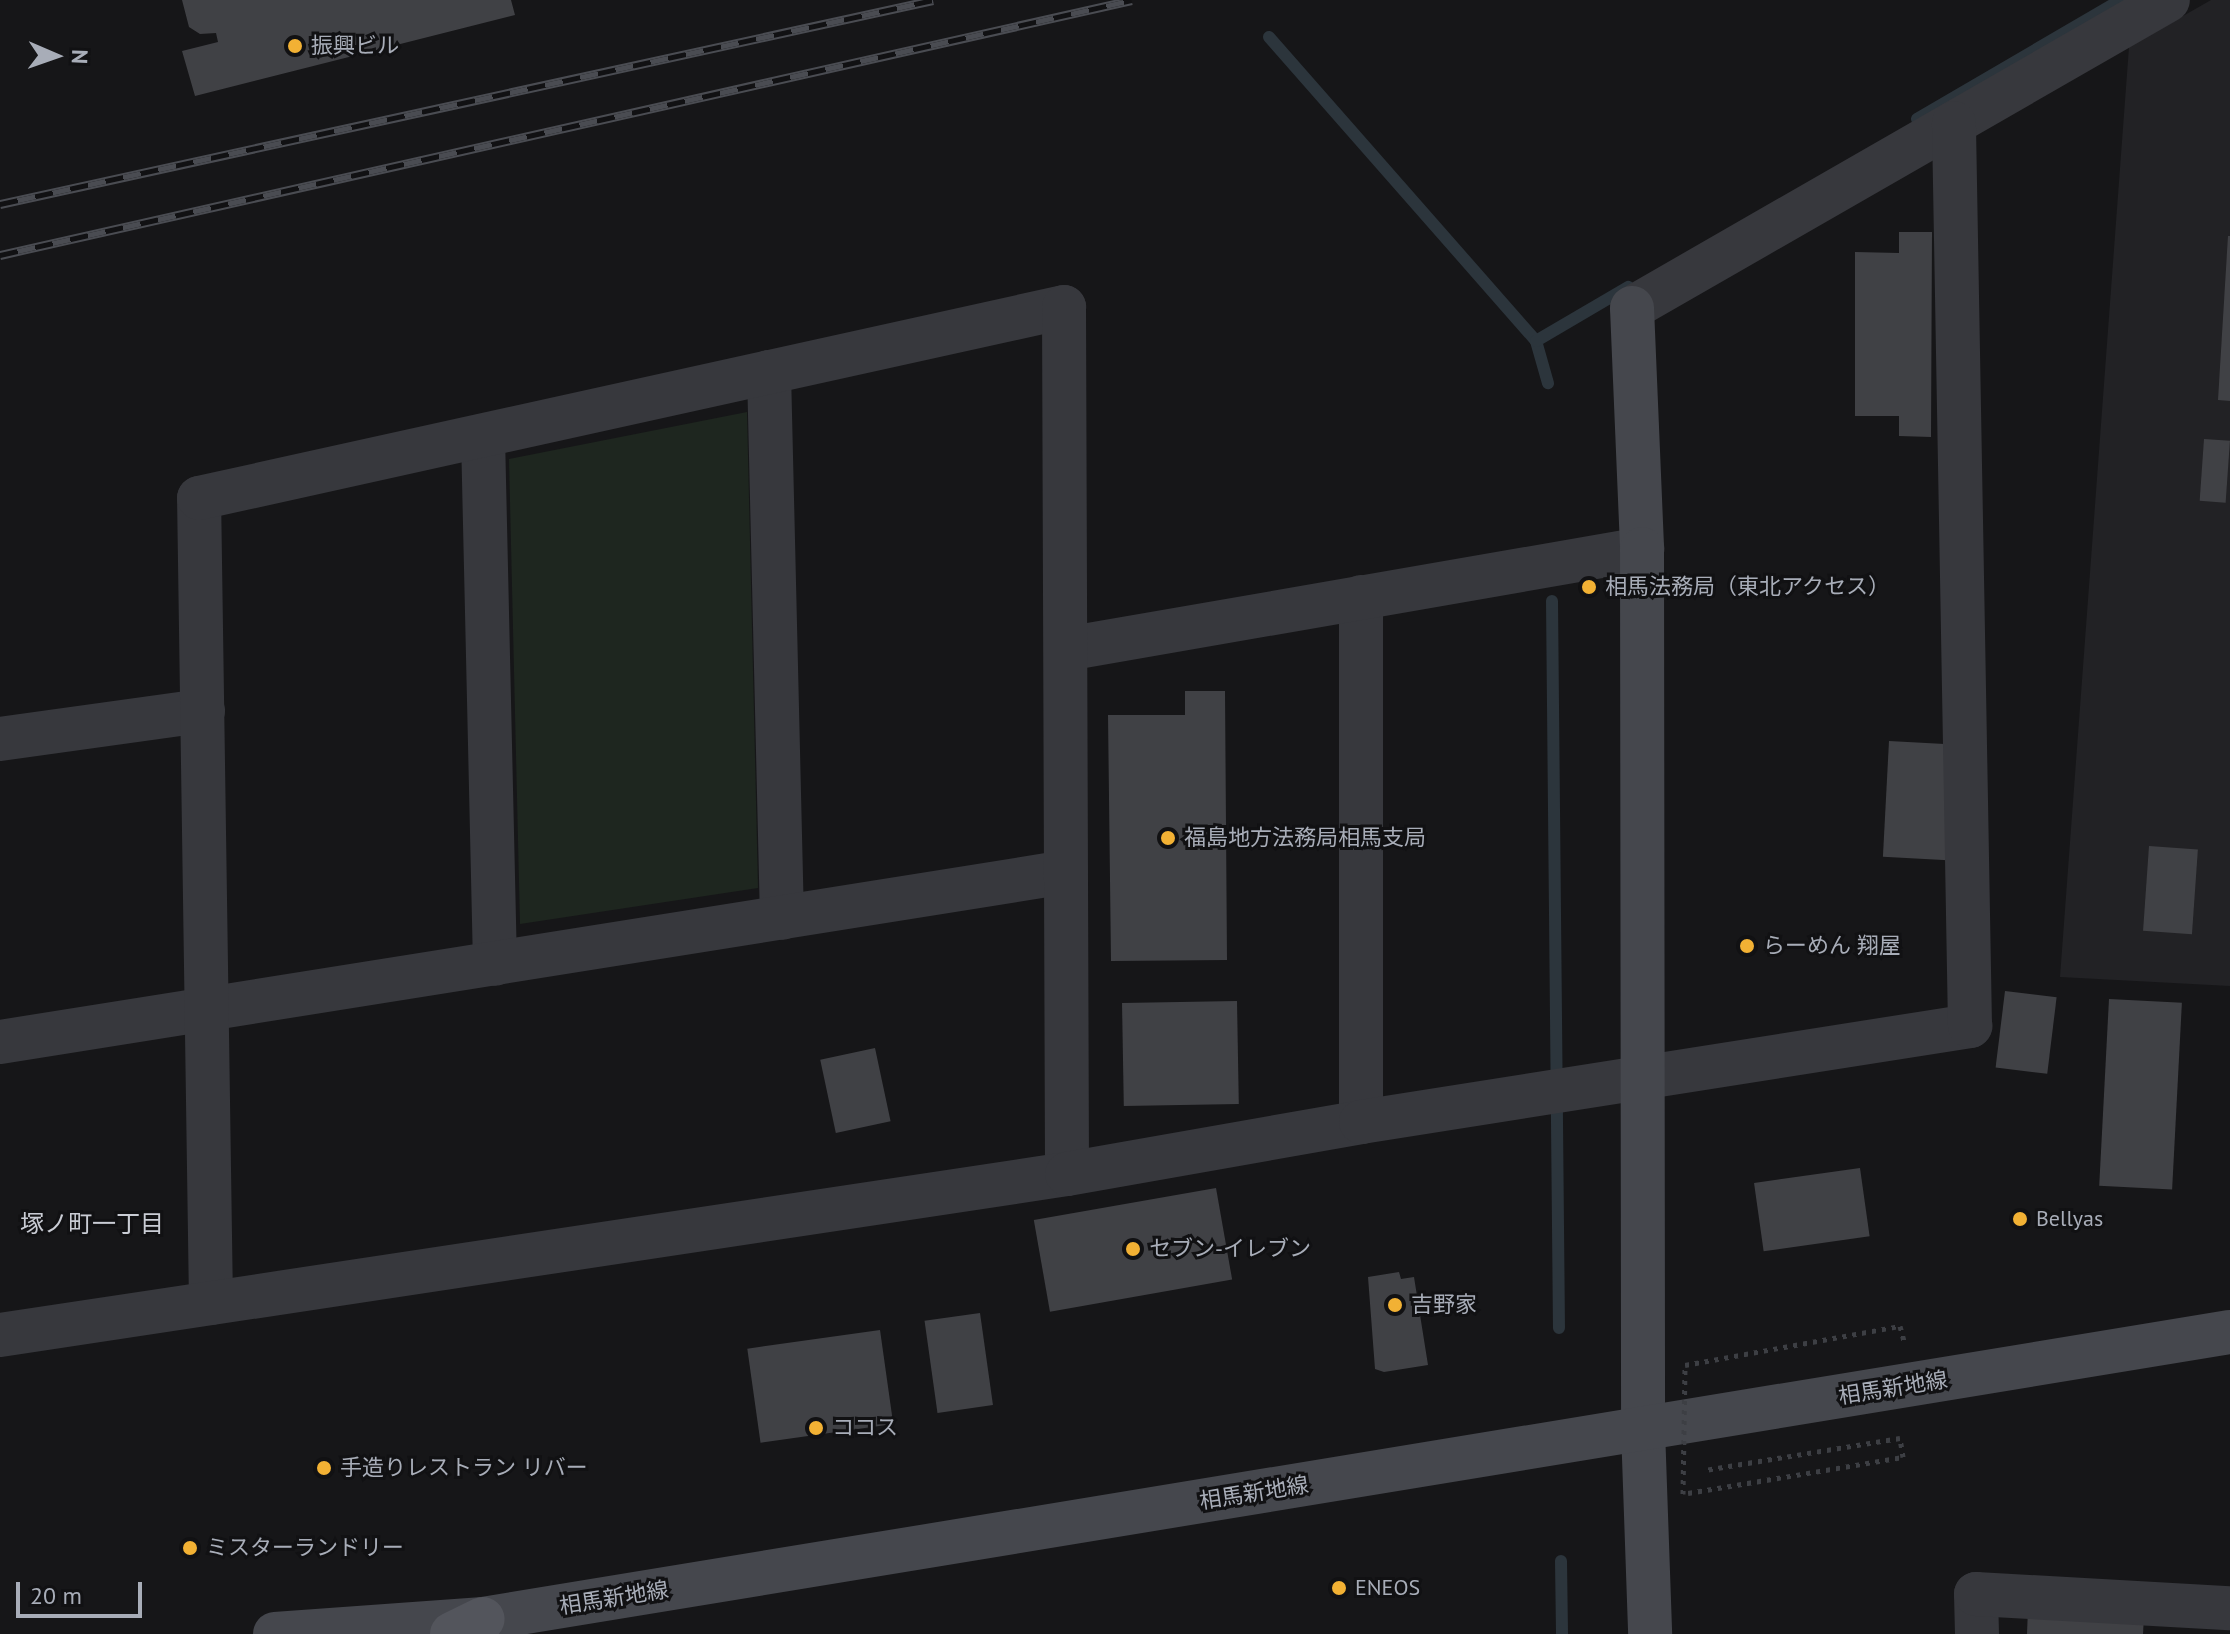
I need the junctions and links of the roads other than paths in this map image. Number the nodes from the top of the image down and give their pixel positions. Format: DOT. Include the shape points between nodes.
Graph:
graph roads {
  1 [pos="2168,0"];
  2 [pos="1954,123"];
  3 [pos="1632,308"];
  4 [pos="769,372"];
  5 [pos="483,436"];
  6 [pos="1642,549"];
  7 [pos="1361,597"];
  8 [pos="1066,649"];
  9 [pos="203,711"];
  10 [pos="0,739"];
  11 [pos="1066,872"];
  12 [pos="782,918"];
  13 [pos="495,964"];
  14 [pos="207,1011"];
  15 [pos="0,1042"];
  16 [pos="1645,1076"];
  17 [pos="1361,1122"];
  18 [pos="1067,1174"];
  19 [pos="211,1303"];
  20 [pos="2230,1332"];
  21 [pos="0,1335"];
  22 [pos="1643,1429"];
  23 [pos="2230,1608"];
  24 [pos="2170,1620"];
  25 [pos="467,1627"];
  26 [pos="275,1634"];
  27 [pos="1650,1634"];
  28 [pos="1977,1634"];
  1 -- 2 [label="street"];
  2 -- 3 [label="street"];
  2 -- 16 [label="street" via="1970,1026"];
  3 -- 6 [label="main road"];
  4 -- 5 [label="street"];
  4 -- 8 [label="street" via="1064,307"];
  4 -- 12 [label="street"];
  5 -- 9 [label="street" via="199,498"];
  5 -- 13 [label="street"];
  6 -- 7 [label="street"];
  6 -- 16 [label="main road"];
  7 -- 8 [label="street"];
  7 -- 17 [label="street"];
  8 -- 11 [label="street"];
  9 -- 10 [label="street"];
  9 -- 14 [label="street"];
  11 -- 12 [label="street"];
  11 -- 18 [label="street"];
  12 -- 13 [label="street"];
  13 -- 14 [label="street"];
  14 -- 15 [label="street"];
  14 -- 19 [label="street"];
  16 -- 17 [label="street"];
  16 -- 22 [label="main road"];
  17 -- 18 [label="street"];
  18 -- 19 [label="street"];
  19 -- 21 [label="street"];
  20 -- 22 [label="main road, 相馬新地線"];
  22 -- 25 [label="main road, 相馬新地線"];
  22 -- 27 [label="main road"];
  23 -- 24 [label="street"];
  24 -- 28 [label="street" via="1976,1594"];
  25 -- 26 [label="main road, 相馬新地線"];
}
